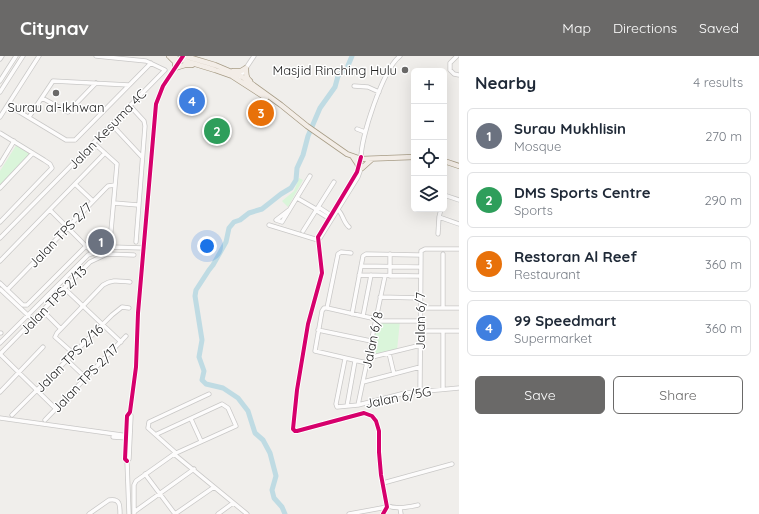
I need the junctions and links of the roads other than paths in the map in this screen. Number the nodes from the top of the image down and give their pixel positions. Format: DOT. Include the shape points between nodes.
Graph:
graph roads {
  1 [pos="2,56"];
  2 [pos="16,56"];
  3 [pos="22,56"];
  4 [pos="39,56"];
  5 [pos="96,56"];
  6 [pos="169,56"];
  7 [pos="254,56"];
  8 [pos="400,56"];
  9 [pos="457,56"];
  10 [pos="183,57"];
  11 [pos="0,59"];
  12 [pos="151,63"];
  13 [pos="203,66"];
  14 [pos="175,68"];
  15 [pos="231,71"];
  16 [pos="246,71"];
  17 [pos="459,75"];
  18 [pos="240,78"];
  19 [pos="0,81"];
  20 [pos="96,83"];
  21 [pos="253,84"];
  22 [pos="129,85"];
  23 [pos="354,86"];
  24 [pos="0,92"];
  25 [pos="379,92"];
  26 [pos="42,98"];
  27 [pos="8,105"];
  28 [pos="132,108"];
  29 [pos="0,117"];
  30 [pos="29,117"];
  31 [pos="296,118"];
  32 [pos="114,127"];
  33 [pos="358,129"];
  34 [pos="365,132"];
  35 [pos="0,133"];
  36 [pos="14,141"];
  37 [pos="96,145"];
  38 [pos="34,153"];
  39 [pos="105,153"];
  40 [pos="347,154"];
  41 [pos="353,156"];
  42 [pos="411,157"];
  43 [pos="142,158"];
  44 [pos="361,158"];
  45 [pos="379,158"];
  46 [pos="372,159"];
  47 [pos="447,162"];
  48 [pos="0,164"];
  49 [pos="459,166"];
  50 [pos="360,168"];
  51 [pos="310,176"];
  52 [pos="334,182"];
  53 [pos="75,184"];
  54 [pos="115,185"];
  55 [pos="0,188"];
  56 [pos="447,196"];
  57 [pos="297,198"];
  58 [pos="459,200"];
  59 [pos="93,201"];
  60 [pos="114,203"];
  61 [pos="138,205"];
  62 [pos="316,209"];
  63 [pos="50,210"];
  64 [pos="289,210"];
  65 [pos="338,210"];
  66 [pos="440,212"];
  67 [pos="331,217"];
  68 [pos="439,217"];
  69 [pos="0,222"];
  70 [pos="459,224"];
  71 [pos="269,225"];
  72 [pos="349,227"];
  73 [pos="67,228"];
  74 [pos="303,231"];
  75 [pos="438,234"];
  76 [pos="0,238"];
  77 [pos="318,240"];
  78 [pos="110,242"];
  79 [pos="136,242"];
  80 [pos="86,246"];
  81 [pos="144,248"];
  82 [pos="458,250"];
  83 [pos="92,253"];
  84 [pos="351,253"];
  85 [pos="421,253"];
  86 [pos="390,254"];
  87 [pos="443,254"];
  88 [pos="134,255"];
  89 [pos="0,261"];
  90 [pos="361,266"];
  91 [pos="391,266"];
  92 [pos="420,266"];
  93 [pos="360,275"];
  94 [pos="371,275"];
  95 [pos="385,276"];
  96 [pos="390,276"];
  97 [pos="420,276"];
  98 [pos="130,282"];
  99 [pos="0,283"];
  100 [pos="64,288"];
  101 [pos="0,289"];
  102 [pos="7,290"];
  103 [pos="380,297"];
  104 [pos="420,298"];
  105 [pos="84,305"];
  106 [pos="129,308"];
  107 [pos="327,308"];
  108 [pos="420,308"];
  109 [pos="443,308"];
  110 [pos="459,308"];
  111 [pos="42,310"];
  112 [pos="352,314"];
  113 [pos="27,315"];
  114 [pos="363,316"];
  115 [pos="32,320"];
  116 [pos="376,320"];
  117 [pos="420,321"];
  118 [pos="102,324"];
  119 [pos="61,329"];
  120 [pos="318,330"];
  121 [pos="420,331"];
  122 [pos="443,331"];
  123 [pos="459,331"];
  124 [pos="126,336"];
  125 [pos="371,341"];
  126 [pos="121,342"];
  127 [pos="0,343"];
  128 [pos="420,345"];
  129 [pos="43,347"];
  130 [pos="73,353"];
  131 [pos="389,353"];
  132 [pos="0,354"];
  133 [pos="345,358"];
  134 [pos="368,358"];
  135 [pos="67,360"];
  136 [pos="355,361"];
  137 [pos="367,364"];
  138 [pos="420,367"];
  139 [pos="18,372"];
  140 [pos="394,374"];
  141 [pos="86,378"];
  142 [pos="363,382"];
  143 [pos="459,388"];
  144 [pos="443,389"];
  145 [pos="37,390"];
  146 [pos="420,391"];
  147 [pos="0,392"];
  148 [pos="209,394"];
  149 [pos="358,405"];
  150 [pos="347,406"];
  151 [pos="56,409"];
  152 [pos="12,415"];
  153 [pos="0,418"];
  154 [pos="191,419"];
  155 [pos="45,420"];
  156 [pos="156,434"];
  157 [pos="127,437"];
  158 [pos="201,441"];
  159 [pos="175,453"];
  160 [pos="452,464"];
  161 [pos="194,469"];
  162 [pos="145,474"];
  163 [pos="383,483"];
  164 [pos="214,486"];
  165 [pos="160,494"];
  166 [pos="233,503"];
  167 [pos="418,505"];
  168 [pos="387,506"];
  169 [pos="400,508"];
  170 [pos="134,513"];
  171 [pos="89,514"];
  172 [pos="120,514"];
  173 [pos="128,514"];
  174 [pos="175,514"];
  175 [pos="218,514"];
  176 [pos="247,514"];
  177 [pos="349,514"];
  178 [pos="383,514"];
  179 [pos="401,514"];
  1 -- 11 [label="street"];
  2 -- 19 [label="street"];
  3 -- 24 [label="street"];
  4 -- 27 [label="street"];
  5 -- 12 [label="street"];
  6 -- 10 [label="main road"];
  6 -- 14 [label="main road" via="175,62"];
  7 -- 16 [label="street"];
  8 -- 25 [label="street" via="390,69"];
  9 -- 17 [label="street" via="450,63 450,70"];
  10 -- 13 [label="main road"];
  10 -- 14 [label="street"];
  10 -- 15 [label="main road"];
  12 -- 22 [label="street"];
  12 -- 76 [label="street, Jalan Kesuma 4C" via="165,70"];
  13 -- 14 [label="main road" via="188,64"];
  13 -- 18 [label="main road"];
  14 -- 81 [label="street" via="163,86 156,104"];
  15 -- 16 [label="main road"];
  15 -- 18 [label="main road"];
  16 -- 18 [label="street"];
  16 -- 21 [label="main road" via="247,79"];
  18 -- 21 [label="main road"];
  18 -- 31 [label="main road"];
  20 -- 22 [label="street"];
  20 -- 26 [label="street" via="53,81"];
  20 -- 26 [label="street" via="68,112"];
  21 -- 31 [label="main road"];
  22 -- 30 [label="street" via="75,140 66,140"];
  23 -- 25 [label="street" via="368,87"];
  25 -- 34 [label="street"];
  26 -- 30 [label="street"];
  27 -- 29 [label="street"];
  27 -- 30 [label="street"];
  28 -- 43 [label="street" via="144,121"];
  31 -- 40 [label="main road"];
  32 -- 43 [label="street"];
  33 -- 34 [label="street"];
  34 -- 44 [label="street"];
  35 -- 36 [label="street"];
  36 -- 38 [label="street"];
  36 -- 48 [label="street"];
  37 -- 39 [label="street"];
  38 -- 55 [label="street"];
  38 -- 69 [label="street" via="52,168"];
  39 -- 53 [label="street"];
  39 -- 54 [label="street" via="117,164"];
  40 -- 41 [label="main road"];
  40 -- 44 [label="main road"];
  41 -- 44 [label="main road"];
  41 -- 50 [label="main road"];
  42 -- 45 [label="main road"];
  43 -- 61 [label="street"];
  44 -- 45 [label="main road"];
  44 -- 46 [label="main road"];
  44 -- 50 [label="street"];
  45 -- 46 [label="main road"];
  46 -- 50 [label="main road"];
  47 -- 49 [label="main road"];
  50 -- 65 [label="street"];
  50 -- 67 [label="street"];
  51 -- 57 [label="street"];
  52 -- 62 [label="street"];
  53 -- 59 [label="street"];
  53 -- 63 [label="street"];
  54 -- 59 [label="street, Jalan TPS 2/7" via="108,186"];
  54 -- 60 [label="street"];
  56 -- 58 [label="street"];
  57 -- 62 [label="street"];
  57 -- 64 [label="street"];
  59 -- 73 [label="street, Jalan TPS 2/7"];
  60 -- 61 [label="street"];
  60 -- 78 [label="street"];
  61 -- 79 [label="street"];
  62 -- 67 [label="street" via="317,212"];
  62 -- 74 [label="street"];
  63 -- 73 [label="street"];
  63 -- 89 [label="street"];
  65 -- 67 [label="street"];
  65 -- 72 [label="street"];
  66 -- 68 [label="street"];
  67 -- 77 [label="street"];
  68 -- 70 [label="street"];
  68 -- 75 [label="street"];
  71 -- 77 [label="street"];
  73 -- 80 [label="street"];
  73 -- 102 [label="street, Jalan TPS 2/7"];
  77 -- 163 [label="street" via="322,273 308,324 293,429 298,431 368,414 376,421 379,431"];
  80 -- 83 [label="street"];
  80 -- 102 [label="street" via="29,303 23,305"];
  81 -- 83 [label="street" via="111,247"];
  81 -- 157 [label="street" via="136,367 130,412 127,416"];
  82 -- 85 [label="street" via="425,249"];
  83 -- 113 [label="street" via="83,258"];
  84 -- 107 [label="street" via="338,254"];
  85 -- 86 [label="street"];
  85 -- 92 [label="street, Jalan 6/7"];
  86 -- 90 [label="street" via="366,254"];
  86 -- 91 [label="street"];
  87 -- 109 [label="street"];
  88 -- 100 [label="street, Jalan TPS 2/13" via="107,254 98,258 85,265"];
  90 -- 91 [label="street"];
  90 -- 93 [label="street"];
  91 -- 92 [label="street"];
  91 -- 96 [label="street"];
  92 -- 97 [label="street, Jalan 6/7"];
  93 -- 94 [label="street"];
  93 -- 112 [label="street"];
  94 -- 95 [label="street"];
  94 -- 114 [label="street"];
  95 -- 96 [label="street"];
  95 -- 103 [label="street, Jalan 6/8"];
  96 -- 97 [label="street"];
  97 -- 104 [label="street, Jalan 6/7"];
  98 -- 105 [label="street" via="109,282"];
  99 -- 102 [label="street"];
  100 -- 105 [label="street"];
  100 -- 111 [label="street, Jalan TPS 2/13"];
  101 -- 113 [label="street"];
  103 -- 104 [label="street"];
  103 -- 116 [label="street, Jalan 6/8"];
  104 -- 108 [label="street, Jalan 6/7"];
  105 -- 118 [label="street"];
  105 -- 119 [label="street"];
  106 -- 118 [label="street, Jalan TPS 2/16" via="118,308"];
  107 -- 112 [label="street"];
  107 -- 120 [label="street" via="322,311"];
  108 -- 109 [label="street"];
  108 -- 117 [label="street, Jalan 6/7"];
  109 -- 110 [label="street"];
  111 -- 115 [label="street, Jalan TPS 2/13"];
  111 -- 119 [label="street"];
  112 -- 114 [label="street"];
  113 -- 115 [label="street"];
  113 -- 127 [label="street"];
  114 -- 116 [label="street"];
  115 -- 132 [label="street, Jalan TPS 2/13"];
  116 -- 117 [label="street"];
  116 -- 125 [label="street, Jalan 6/8"];
  117 -- 121 [label="street, Jalan 6/7"];
  118 -- 126 [label="street"];
  118 -- 130 [label="street, Jalan TPS 2/16"];
  119 -- 130 [label="street" via="55,337"];
  120 -- 125 [label="street"];
  120 -- 133 [label="street" via="315,351"];
  121 -- 122 [label="street"];
  121 -- 128 [label="street, Jalan 6/7"];
  122 -- 123 [label="street"];
  122 -- 144 [label="street"];
  124 -- 126 [label="street, Jalan TPS 2/17"];
  125 -- 134 [label="street, Jalan 6/8"];
  126 -- 141 [label="street, Jalan TPS 2/17"];
  128 -- 131 [label="street"];
  128 -- 138 [label="street, Jalan 6/7"];
  129 -- 139 [label="street"];
  130 -- 135 [label="street, Jalan TPS 2/16"];
  131 -- 134 [label="street"];
  131 -- 140 [label="street"];
  132 -- 139 [label="street"];
  133 -- 136 [label="street"];
  133 -- 150 [label="street, Jalan 6/5G" via="336,404 338,407"];
  134 -- 137 [label="street, Jalan 6/8"];
  135 -- 141 [label="street"];
  135 -- 145 [label="street, Jalan TPS 2/16"];
  136 -- 137 [label="street"];
  136 -- 150 [label="street"];
  137 -- 142 [label="street, Jalan 6/8"];
  138 -- 140 [label="street"];
  138 -- 146 [label="street, Jalan 6/7"];
  139 -- 145 [label="street"];
  139 -- 147 [label="street"];
  140 -- 142 [label="street"];
  141 -- 151 [label="street, Jalan TPS 2/17"];
  142 -- 149 [label="street, Jalan 6/8"];
  143 -- 144 [label="street, Jalan 6/5G"];
  144 -- 146 [label="street, Jalan 6/5G"];
  145 -- 151 [label="street"];
  145 -- 152 [label="street, Jalan TPS 2/16"];
  146 -- 149 [label="street, Jalan 6/5G"];
  148 -- 156 [label="street" via="149,422 148,428"];
  149 -- 150 [label="street, Jalan 6/5G"];
  151 -- 155 [label="street, Jalan TPS 2/17"];
  153 -- 157 [label="street"];
  154 -- 156 [label="street"];
  154 -- 158 [label="street"];
  154 -- 158 [label="street" via="222,404 228,408 236,426"];
  156 -- 159 [label="street"];
  157 -- 173 [label="street" via="125,459"];
  158 -- 159 [label="street"];
  159 -- 161 [label="street"];
  159 -- 162 [label="street"];
  160 -- 163 [label="street"];
  161 -- 164 [label="street"];
  161 -- 165 [label="street"];
  162 -- 165 [label="street"];
  162 -- 170 [label="street" via="134,485"];
  163 -- 168 [label="street"];
  164 -- 166 [label="street"];
  164 -- 174 [label="street"];
  165 -- 170 [label="street"];
  165 -- 174 [label="street"];
  166 -- 175 [label="street"];
  166 -- 176 [label="street"];
  167 -- 169 [label="street"];
  168 -- 169 [label="street"];
  168 -- 177 [label="street"];
  168 -- 178 [label="street"];
  169 -- 179 [label="street"];
  171 -- 172 [label="street" via="112,499 119,502"];
}
